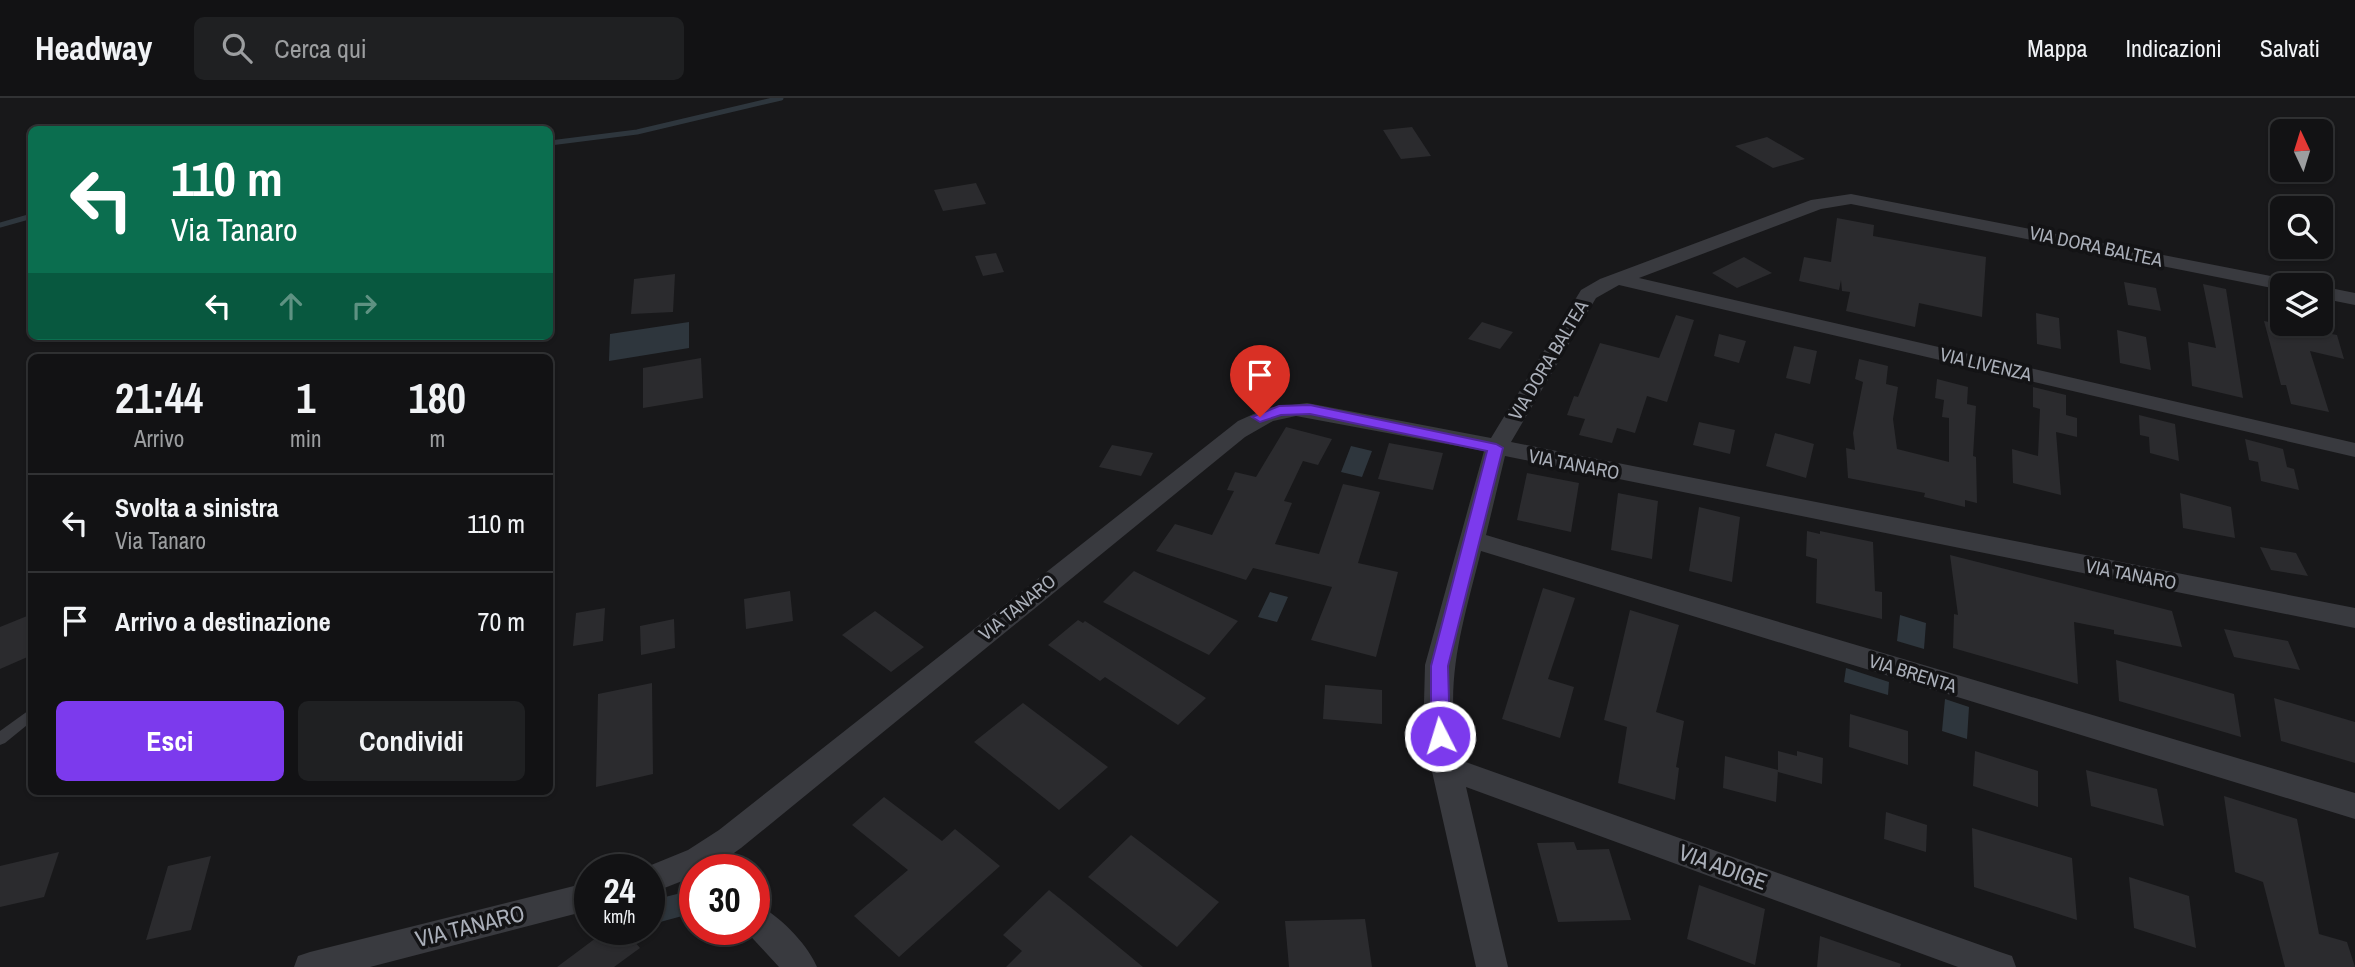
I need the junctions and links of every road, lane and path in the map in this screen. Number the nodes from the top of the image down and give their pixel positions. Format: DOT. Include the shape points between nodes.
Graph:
graph roads {
  1 [pos="1618,279"];
  2 [pos="2270,282"];
  3 [pos="2333,295"];
  4 [pos="2355,299"];
  5 [pos="1496,448"];
  6 [pos="2355,450"];
  7 [pos="1471,539"];
  8 [pos="2355,618"];
  9 [pos="28,716"];
  10 [pos="0,739"];
  11 [pos="1446,767"];
  12 [pos="2355,806"];
  13 [pos="714,854"];
  14 [pos="574,900"];
  15 [pos="770,935"];
  16 [pos="310,967"];
  17 [pos="801,967"];
  18 [pos="1492,967"];
  19 [pos="2000,967"];
  1 -- 2 [label="street, VIA DORA BALTEA" via="1817,204 1851,199"];
  1 -- 5 [label="street, VIA DORA BALTEA" via="1582,300"];
  1 -- 6 [label="street, VIA LIVENZA"];
  3 -- 4 [label="street"];
  5 -- 7 [label="street, VIA DORA BALTEA"];
  5 -- 8 [label="street, VIA TANARO"];
  5 -- 13 [label="street, VIA TANARO" via="1310,409 1279,410 1260,417"];
  7 -- 11 [label="street, VIA DORA BALTEA" via="1438,677"];
  7 -- 12 [label="street, VIA BRENTA"];
  9 -- 10 [label="lane"];
  11 -- 18 [label="street, VIA DORA BALTEA"];
  11 -- 19 [label="street, VIA ADIGE"];
  14 -- 16 [label="street, VIA TANARO"];
  15 -- 17 [label="street"];
}
